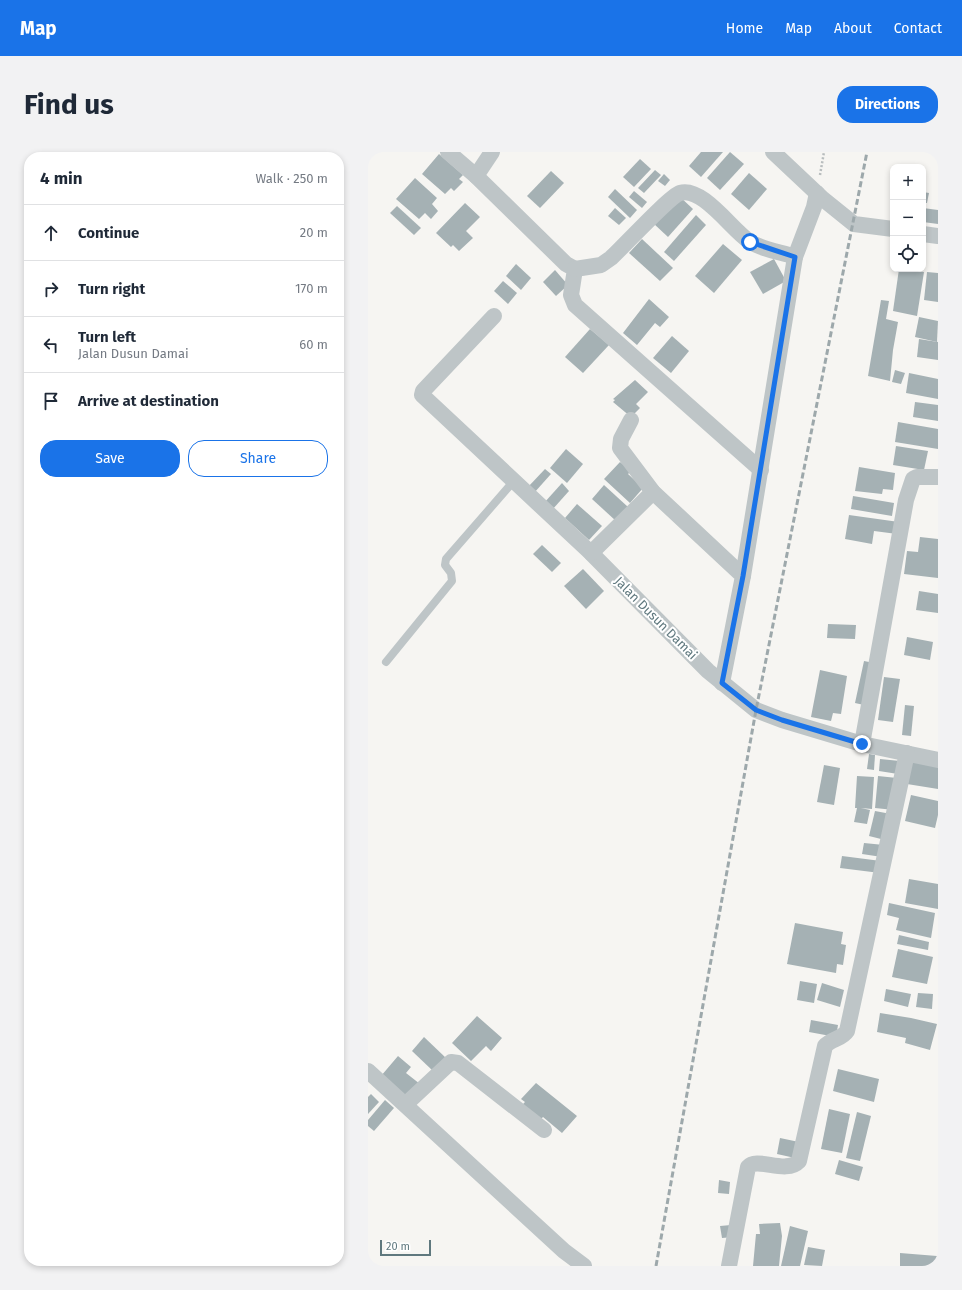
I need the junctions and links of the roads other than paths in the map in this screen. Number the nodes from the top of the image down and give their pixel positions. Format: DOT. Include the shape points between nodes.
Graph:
graph roads {
  1 [pos="448,152"];
  2 [pos="492,152"];
  3 [pos="773,152"];
  4 [pos="476,176"];
  5 [pos="817,193"];
  6 [pos="886,229"];
  7 [pos="926,234"];
  8 [pos="938,236"];
  9 [pos="795,257"];
  10 [pos="575,269"];
  11 [pos="494,316"];
  12 [pos="630,420"];
  13 [pos="761,470"];
  14 [pos="938,477"];
  15 [pos="513,482"];
  16 [pos="653,492"];
  17 [pos="591,553"];
  18 [pos="743,576"];
  19 [pos="386,662"];
  20 [pos="722,683"];
  21 [pos="862,744"];
  22 [pos="907,753"];
  23 [pos="938,760"];
  24 [pos="368,1070"];
  25 [pos="406,1104"];
  26 [pos="544,1130"];
  27 [pos="584,1266"];
  28 [pos="729,1266"];
  1 -- 4 [label="street"];
  2 -- 4 [label="street"];
  3 -- 5 [label="street"];
  4 -- 10 [label="street" via="566,264"];
  5 -- 6 [label="street" via="854,224"];
  5 -- 9 [label="street"];
  7 -- 8 [label="street"];
  9 -- 10 [label="street" via="750,242 705,200 685,192 679,193 611,258 601,265"];
  9 -- 13 [label="street"];
  10 -- 13 [label="street" via="571,295 575,305"];
  11 -- 15 [label="street, Jalan Dusun Damai" via="421,393"];
  12 -- 16 [label="street" via="621,439 620,448"];
  13 -- 18 [label="street"];
  14 -- 21 [label="street" via="913,479 906,500"];
  15 -- 17 [label="street, Jalan Dusun Damai"];
  15 -- 19 [label="lane" via="446,559 445,565 451,573 452,581"];
  16 -- 17 [label="street"];
  16 -- 18 [label="street"];
  17 -- 20 [label="street, Jalan Dusun Damai"];
  18 -- 20 [label="street"];
  20 -- 21 [label="street, Jalan Dusun Damai" via="756,710"];
  21 -- 22 [label="street, Jalan Dusun Damai"];
  22 -- 23 [label="street, Jalan Dusun Damai"];
  22 -- 28 [label="street" via="847,1031 845,1035 824,1046 799,1161 790,1167 754,1164 748,1167"];
  24 -- 25 [label="street"];
  25 -- 26 [label="street" via="451,1062 458,1063"];
  25 -- 27 [label="street" via="564,1251"];
}
